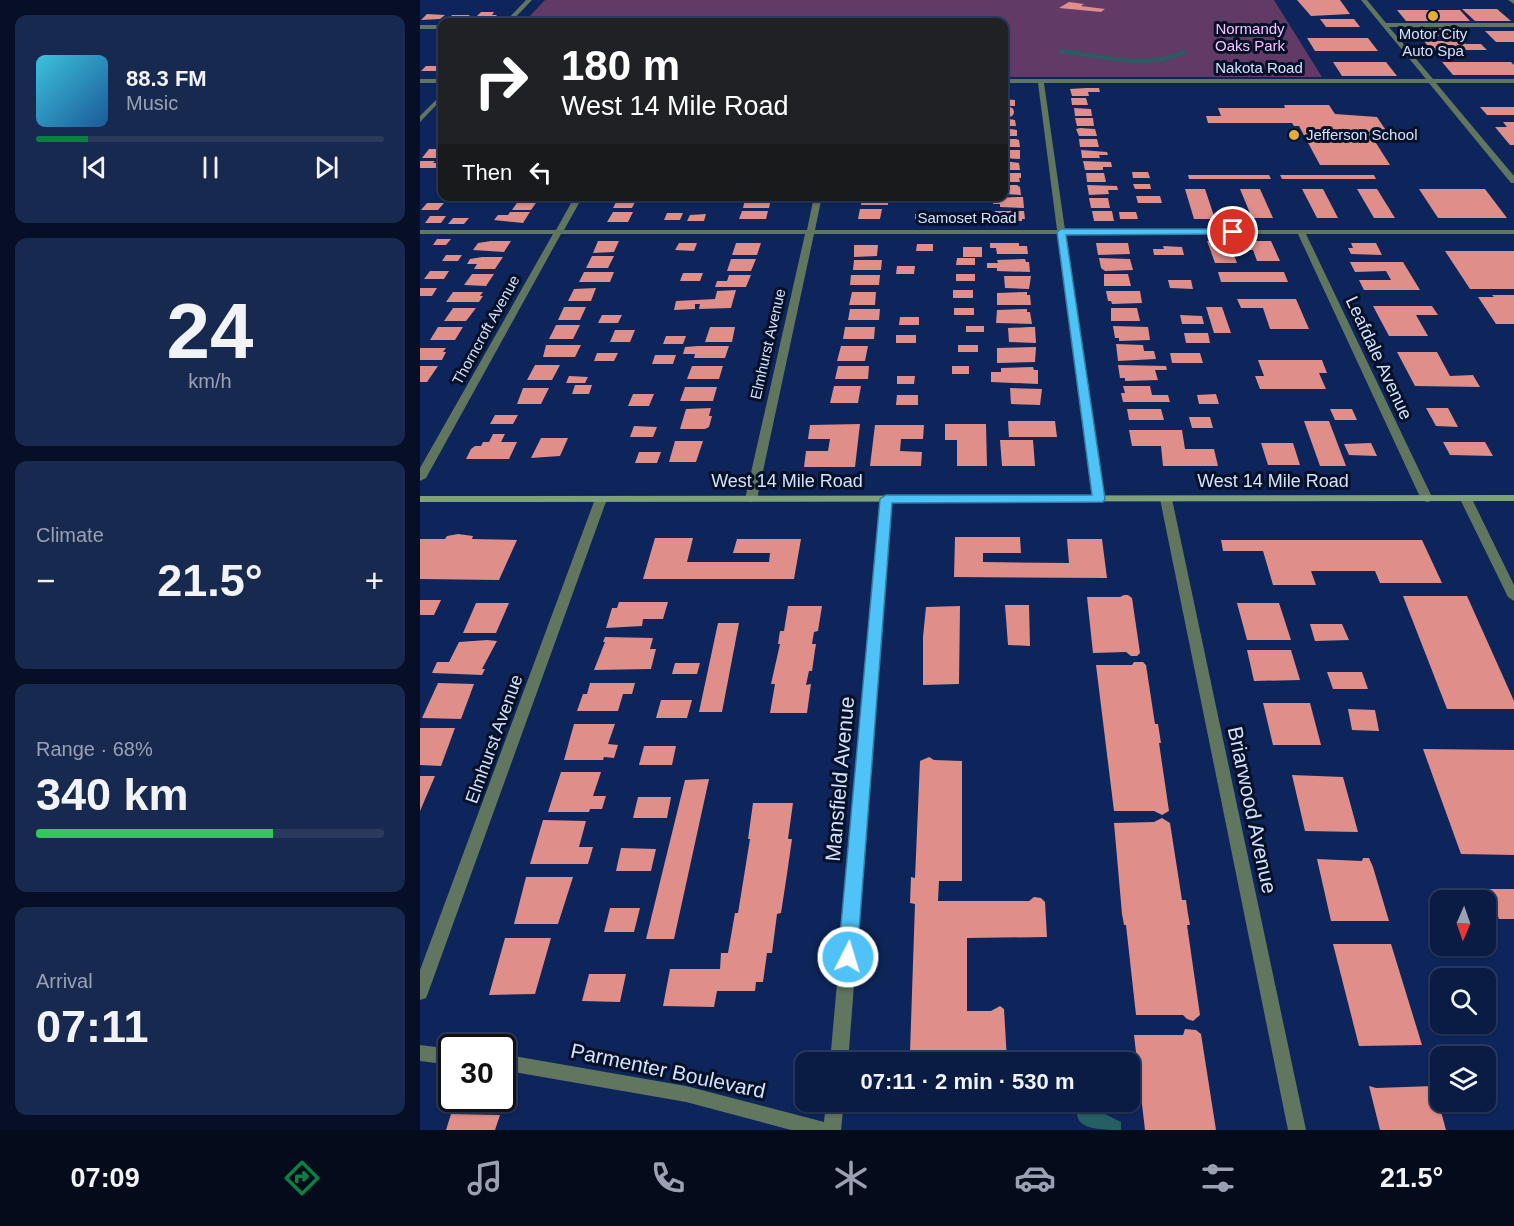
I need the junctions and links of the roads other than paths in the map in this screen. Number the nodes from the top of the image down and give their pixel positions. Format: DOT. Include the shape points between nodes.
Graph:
graph roads {
  1 [pos="529,0"];
  2 [pos="1364,0"];
  3 [pos="512,18"];
  4 [pos="1384,25"];
  5 [pos="1514,25"];
  6 [pos="420,27"];
  7 [pos="438,27"];
  8 [pos="420,81"];
  9 [pos="438,81"];
  10 [pos="1008,81"];
  11 [pos="1041,81"];
  12 [pos="1432,81"];
  13 [pos="1514,81"];
  14 [pos="438,100"];
  15 [pos="420,120"];
  16 [pos="1514,181"];
  17 [pos="576,201"];
  18 [pos="817,201"];
  19 [pos="420,232"];
  20 [pos="559,232"];
  21 [pos="810,232"];
  22 [pos="1061,232"];
  23 [pos="1301,232"];
  24 [pos="1514,232"];
  25 [pos="420,478"];
  26 [pos="1514,498"];
  27 [pos="420,499"];
  28 [pos="601,499"];
  29 [pos="751,499"];
  30 [pos="886,499"];
  31 [pos="1098,499"];
  32 [pos="1166,499"];
  33 [pos="1427,499"];
  34 [pos="1466,499"];
  35 [pos="1514,597"];
  36 [pos="420,993"];
  37 [pos="839,1052"];
  38 [pos="420,1053"];
  39 [pos="438,1055"];
  40 [pos="516,1064"];
  41 [pos="834,1112"];
  42 [pos="823,1130"];
  43 [pos="832,1130"];
  44 [pos="1297,1130"];
  1 -- 3 [label="street"];
  2 -- 4 [label="street"];
  4 -- 5 [label="street"];
  4 -- 12 [label="street"];
  6 -- 7 [label="street"];
  8 -- 9 [label="street"];
  10 -- 11 [label="street, Nakota Road"];
  11 -- 12 [label="street, Nakota Road"];
  11 -- 22 [label="street"];
  12 -- 13 [label="street, Nakota Road"];
  12 -- 16 [label="street"];
  14 -- 15 [label="street"];
  17 -- 20 [label="street, Thorncroft Avenue"];
  18 -- 21 [label="street, Elmhurst Avenue"];
  19 -- 20 [label="street, Samoset Road"];
  20 -- 21 [label="street, Samoset Road"];
  20 -- 25 [label="street, Thorncroft Avenue"];
  21 -- 22 [label="street, Samoset Road"];
  21 -- 29 [label="street, Elmhurst Avenue"];
  22 -- 23 [label="street, Samoset Road"];
  22 -- 31 [label="street"];
  23 -- 24 [label="street, Samoset Road"];
  23 -- 33 [label="street, Leafdale Avenue"];
  26 -- 34 [label="main road, West 14 Mile Road"];
  27 -- 28 [label="main road, West 14 Mile Road"];
  28 -- 29 [label="main road, West 14 Mile Road"];
  28 -- 36 [label="street, Elmhurst Avenue"];
  29 -- 30 [label="main road, West 14 Mile Road"];
  30 -- 31 [label="main road, West 14 Mile Road"];
  30 -- 37 [label="street, Mansfield Avenue"];
  31 -- 32 [label="main road, West 14 Mile Road"];
  32 -- 33 [label="main road, West 14 Mile Road"];
  32 -- 44 [label="street, Briarwood Avenue"];
  33 -- 34 [label="main road, West 14 Mile Road"];
  34 -- 35 [label="street"];
  38 -- 39 [label="street"];
  40 -- 42 [label="street, Parmenter Boulevard" via="686,1094"];
  41 -- 43 [label="street"];
}
